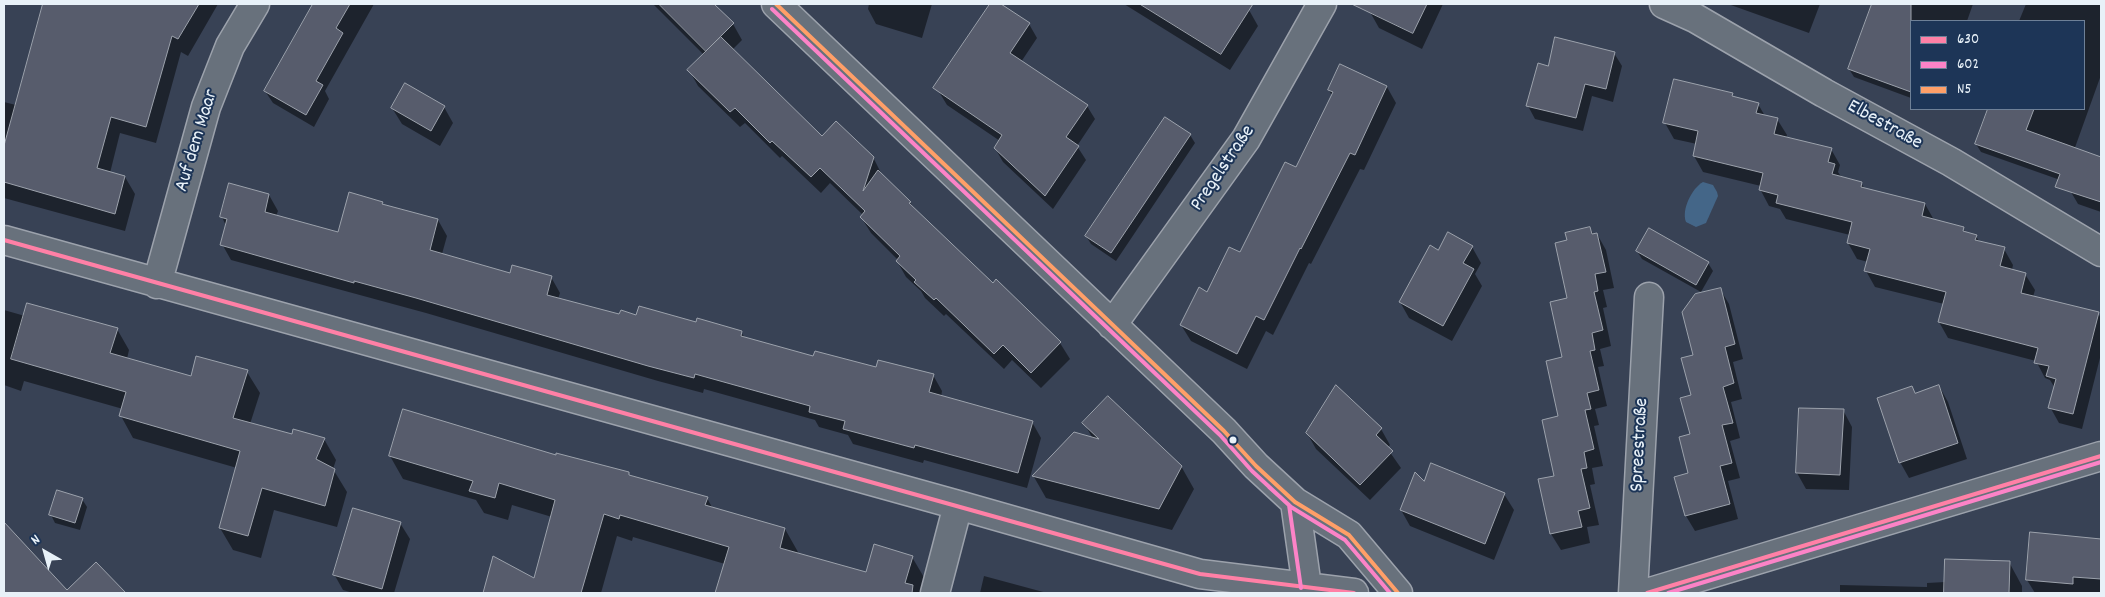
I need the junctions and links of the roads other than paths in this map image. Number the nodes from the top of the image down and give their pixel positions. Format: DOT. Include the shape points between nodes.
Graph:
graph roads {
  1 [pos="255,4"];
  2 [pos="776,4"];
  3 [pos="1322,4"];
  4 [pos="1664,4"];
  5 [pos="4,240"];
  6 [pos="2101,252"];
  7 [pos="157,284"];
  8 [pos="1650,298"];
  9 [pos="1112,325"];
  10 [pos="2101,456"];
  11 [pos="1295,502"];
  12 [pos="958,505"];
  13 [pos="1312,590"];
  14 [pos="934,593"];
  15 [pos="1354,593"];
  16 [pos="1398,593"];
  17 [pos="1633,593"];
  18 [pos="1648,593"];
  1 -- 7 [label="street, Auf dem Maar" via="230,46 206,107"];
  2 -- 9 [label="street"];
  3 -- 9 [label="street, Pregelstraße" via="1246,139"];
  4 -- 6 [label="street, Elbestraße" via="1696,18 1951,162"];
  5 -- 7 [label="street"];
  7 -- 12 [label="street"];
  8 -- 17 [label="street, Spreestraße"];
  9 -- 11 [label="street"];
  10 -- 18 [label="street"];
  11 -- 13 [label="street"];
  11 -- 16 [label="street" via="1349,535"];
  12 -- 13 [label="street" via="1200,574"];
  12 -- 14 [label="street"];
  13 -- 15 [label="street"];
}
